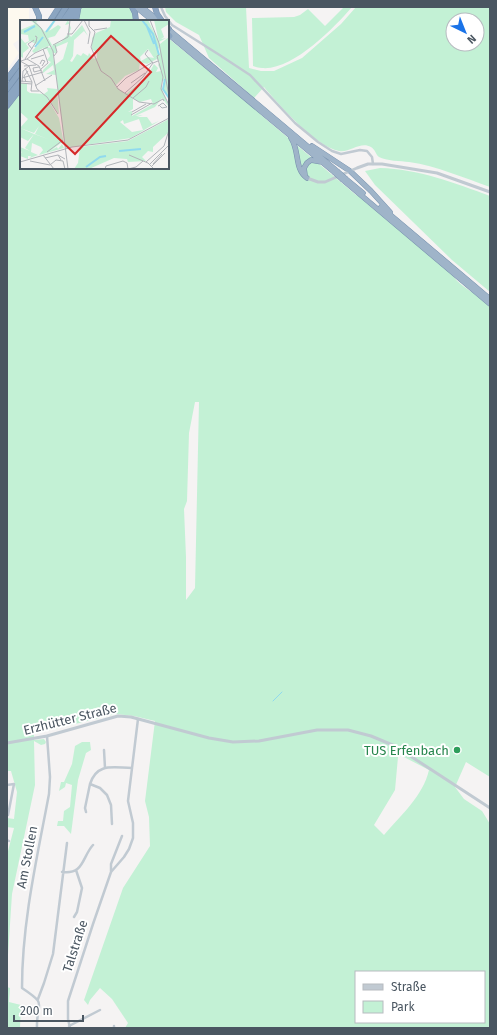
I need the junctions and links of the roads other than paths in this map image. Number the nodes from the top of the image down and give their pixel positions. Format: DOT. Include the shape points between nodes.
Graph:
graph roads {
  1 [pos="35,7"];
  2 [pos="59,7"];
  3 [pos="66,7"];
  4 [pos="73,7"];
  5 [pos="79,7"];
  6 [pos="132,7"];
  7 [pos="136,7"];
  8 [pos="142,7"];
  9 [pos="155,7"];
  10 [pos="161,7"];
  11 [pos="40,20"];
  12 [pos="51,20"];
  13 [pos="58,20"];
  14 [pos="65,20"];
  15 [pos="70,20"];
  16 [pos="76,20"];
  17 [pos="136,20"];
  18 [pos="152,20"];
  19 [pos="158,20"];
  20 [pos="161,20"];
  21 [pos="168,20"];
  22 [pos="169,21"];
  23 [pos="169,32"];
  24 [pos="20,61"];
  25 [pos="20,71"];
  26 [pos="7,79"];
  27 [pos="20,81"];
  28 [pos="7,89"];
  29 [pos="20,89"];
  30 [pos="7,98"];
  31 [pos="256,104"];
  32 [pos="7,106"];
  33 [pos="289,135"];
  34 [pos="305,143"];
  35 [pos="322,162"];
  36 [pos="373,164"];
  37 [pos="335,171"];
  38 [pos="350,171"];
  39 [pos="307,178"];
  40 [pos="345,180"];
  41 [pos="490,192"];
  42 [pos="394,218"];
  43 [pos="490,299"];
  44 [pos="490,304"];
  45 [pos="138,719"];
  46 [pos="47,736"];
  47 [pos="7,744"];
  48 [pos="104,750"];
  49 [pos="105,768"];
  50 [pos="132,768"];
  51 [pos="90,784"];
  52 [pos="7,785"];
  53 [pos="490,808"];
  54 [pos="86,812"];
  55 [pos="8,815"];
  56 [pos="112,824"];
  57 [pos="122,836"];
  58 [pos="67,843"];
  59 [pos="93,845"];
  60 [pos="76,870"];
  61 [pos="62,872"];
  62 [pos="110,872"];
  63 [pos="74,917"];
  64 [pos="38,999"];
  65 [pos="100,1010"];
  66 [pos="70,1027"];
  67 [pos="37,1028"];
  1 -- 11 [label="highway"];
  2 -- 12 [label="highway"];
  3 -- 13 [label="highway"];
  4 -- 14 [label="highway"];
  5 -- 15 [label="highway"];
  5 -- 16 [label="highway"];
  6 -- 17 [label="highway"];
  7 -- 18 [label="highway"];
  8 -- 19 [label="highway"];
  9 -- 20 [label="highway"];
  10 -- 21 [label="street"];
  22 -- 36 [label="street" via="250,75 295,123 313,138 341,154 365,150 371,155"];
  23 -- 31 [label="highway"];
  24 -- 26 [label="highway"];
  25 -- 28 [label="highway"];
  27 -- 30 [label="highway"];
  29 -- 32 [label="highway"];
  31 -- 33 [label="highway"];
  31 -- 34 [label="highway"];
  33 -- 35 [label="highway"];
  33 -- 39 [label="highway" via="296,147 300,171"];
  34 -- 37 [label="highway"];
  34 -- 38 [label="highway"];
  35 -- 37 [label="highway"];
  35 -- 39 [label="highway" via="311,160 307,163 304,171"];
  36 -- 38 [label="street"];
  36 -- 41 [label="street" via="437,173"];
  37 -- 40 [label="highway, bridge"];
  38 -- 39 [label="street" via="325,182"];
  38 -- 42 [label="highway"];
  40 -- 42 [label="highway"];
  40 -- 44 [label="highway"];
  42 -- 43 [label="highway"];
  45 -- 46 [label="street, Erzhütter Straße" via="115,716"];
  45 -- 50 [label="street, Talstraße"];
  45 -- 53 [label="street, Erzhütter Straße" via="233,742 267,740 317,730 348,730 395,746"];
  46 -- 47 [label="street, Erzhütter Straße"];
  46 -- 64 [label="street, Am Stollen" via="49,794 28,905 22,958 22,988"];
  48 -- 49 [label="street"];
  49 -- 50 [label="street"];
  49 -- 51 [label="street" via="94,774"];
  50 -- 62 [label="street, Talstraße" via="128,802 133,823 133,838 130,849"];
  51 -- 54 [label="street"];
  51 -- 56 [label="street" via="108,794"];
  52 -- 55 [label="street" via="14,784"];
  57 -- 62 [label="street, Talstraße"];
  58 -- 61 [label="street"];
  59 -- 60 [label="street"];
  60 -- 61 [label="street"];
  60 -- 63 [label="street" via="82,894"];
  61 -- 64 [label="street" via="51,961"];
  62 -- 66 [label="street, Talstraße" via="68,1001"];
  64 -- 67 [label="street" via="40,1004"];
  65 -- 66 [label="street"];
}
